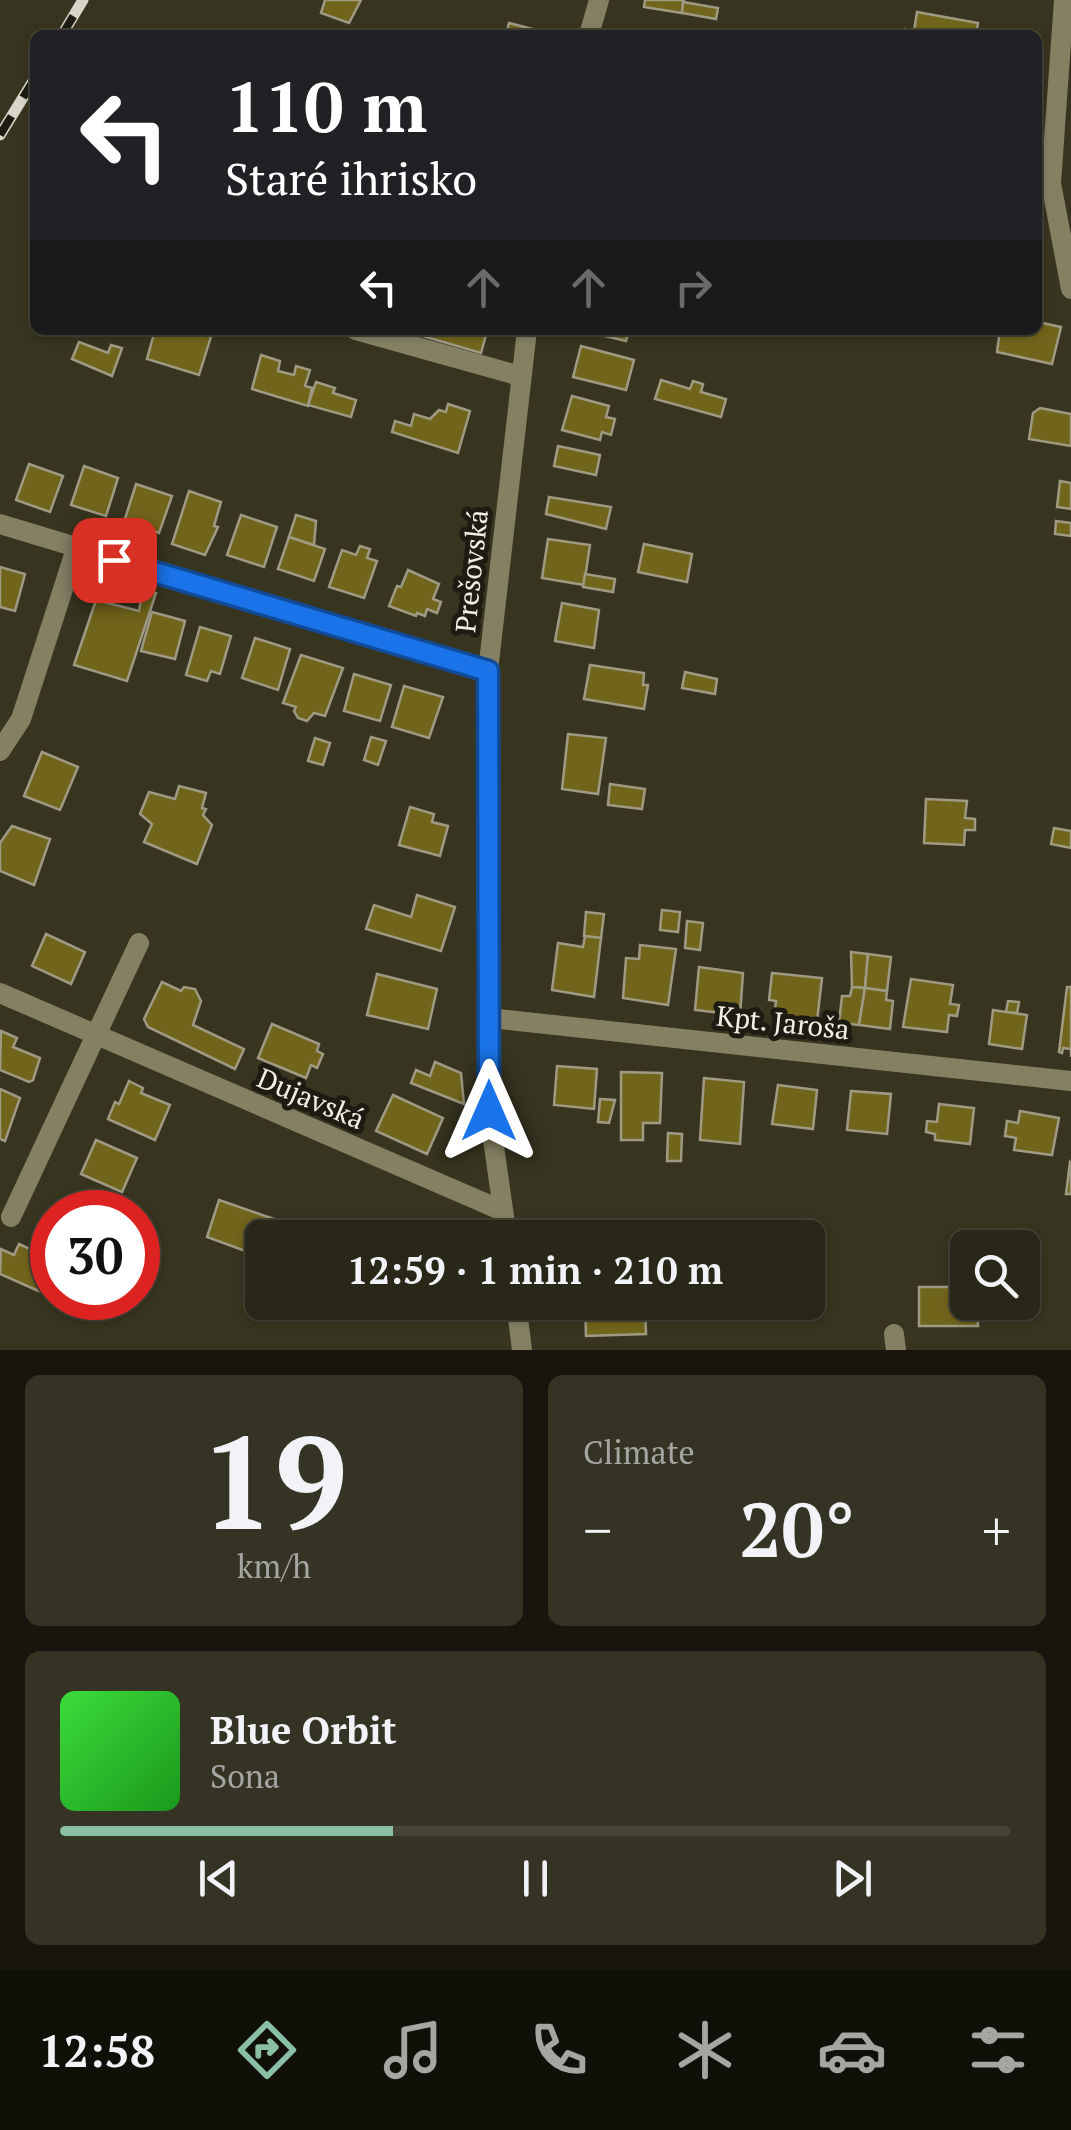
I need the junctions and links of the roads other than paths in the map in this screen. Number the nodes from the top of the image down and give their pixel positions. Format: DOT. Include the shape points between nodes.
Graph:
graph roads {
  1 [pos="599,0"];
  2 [pos="1064,0"];
  3 [pos="590,30"];
  4 [pos="1065,41"];
  5 [pos="1071,289"];
  6 [pos="374,335"];
  7 [pos="526,335"];
  8 [pos="520,376"];
  9 [pos="0,524"];
  10 [pos="76,549"];
  11 [pos="488,671"];
  12 [pos="0,751"];
  13 [pos="139,943"];
  14 [pos="0,993"];
  15 [pos="489,1018"];
  16 [pos="97,1035"];
  17 [pos="1071,1081"];
  18 [pos="503,1211"];
  19 [pos="12,1217"];
  20 [pos="504,1220"];
  21 [pos="518,1320"];
  22 [pos="522,1350"];
  1 -- 3 [label="street"];
  2 -- 4 [label="street"];
  4 -- 5 [label="street" via="1050,182"];
  6 -- 8 [label="street"];
  7 -- 8 [label="street, Prešovská"];
  8 -- 11 [label="street, Prešovská"];
  9 -- 10 [label="street"];
  10 -- 11 [label="street"];
  10 -- 12 [label="street" via="21,719"];
  11 -- 15 [label="street, Prešovská"];
  13 -- 16 [label="street"];
  14 -- 16 [label="street, Dujavská"];
  15 -- 17 [label="street, Kpt. Jaroša"];
  15 -- 18 [label="street, Prešovská" via="489,1111"];
  16 -- 18 [label="street, Dujavská"];
  16 -- 19 [label="street"];
  18 -- 20 [label="street, Prešovská"];
  21 -- 22 [label="street"];
}
